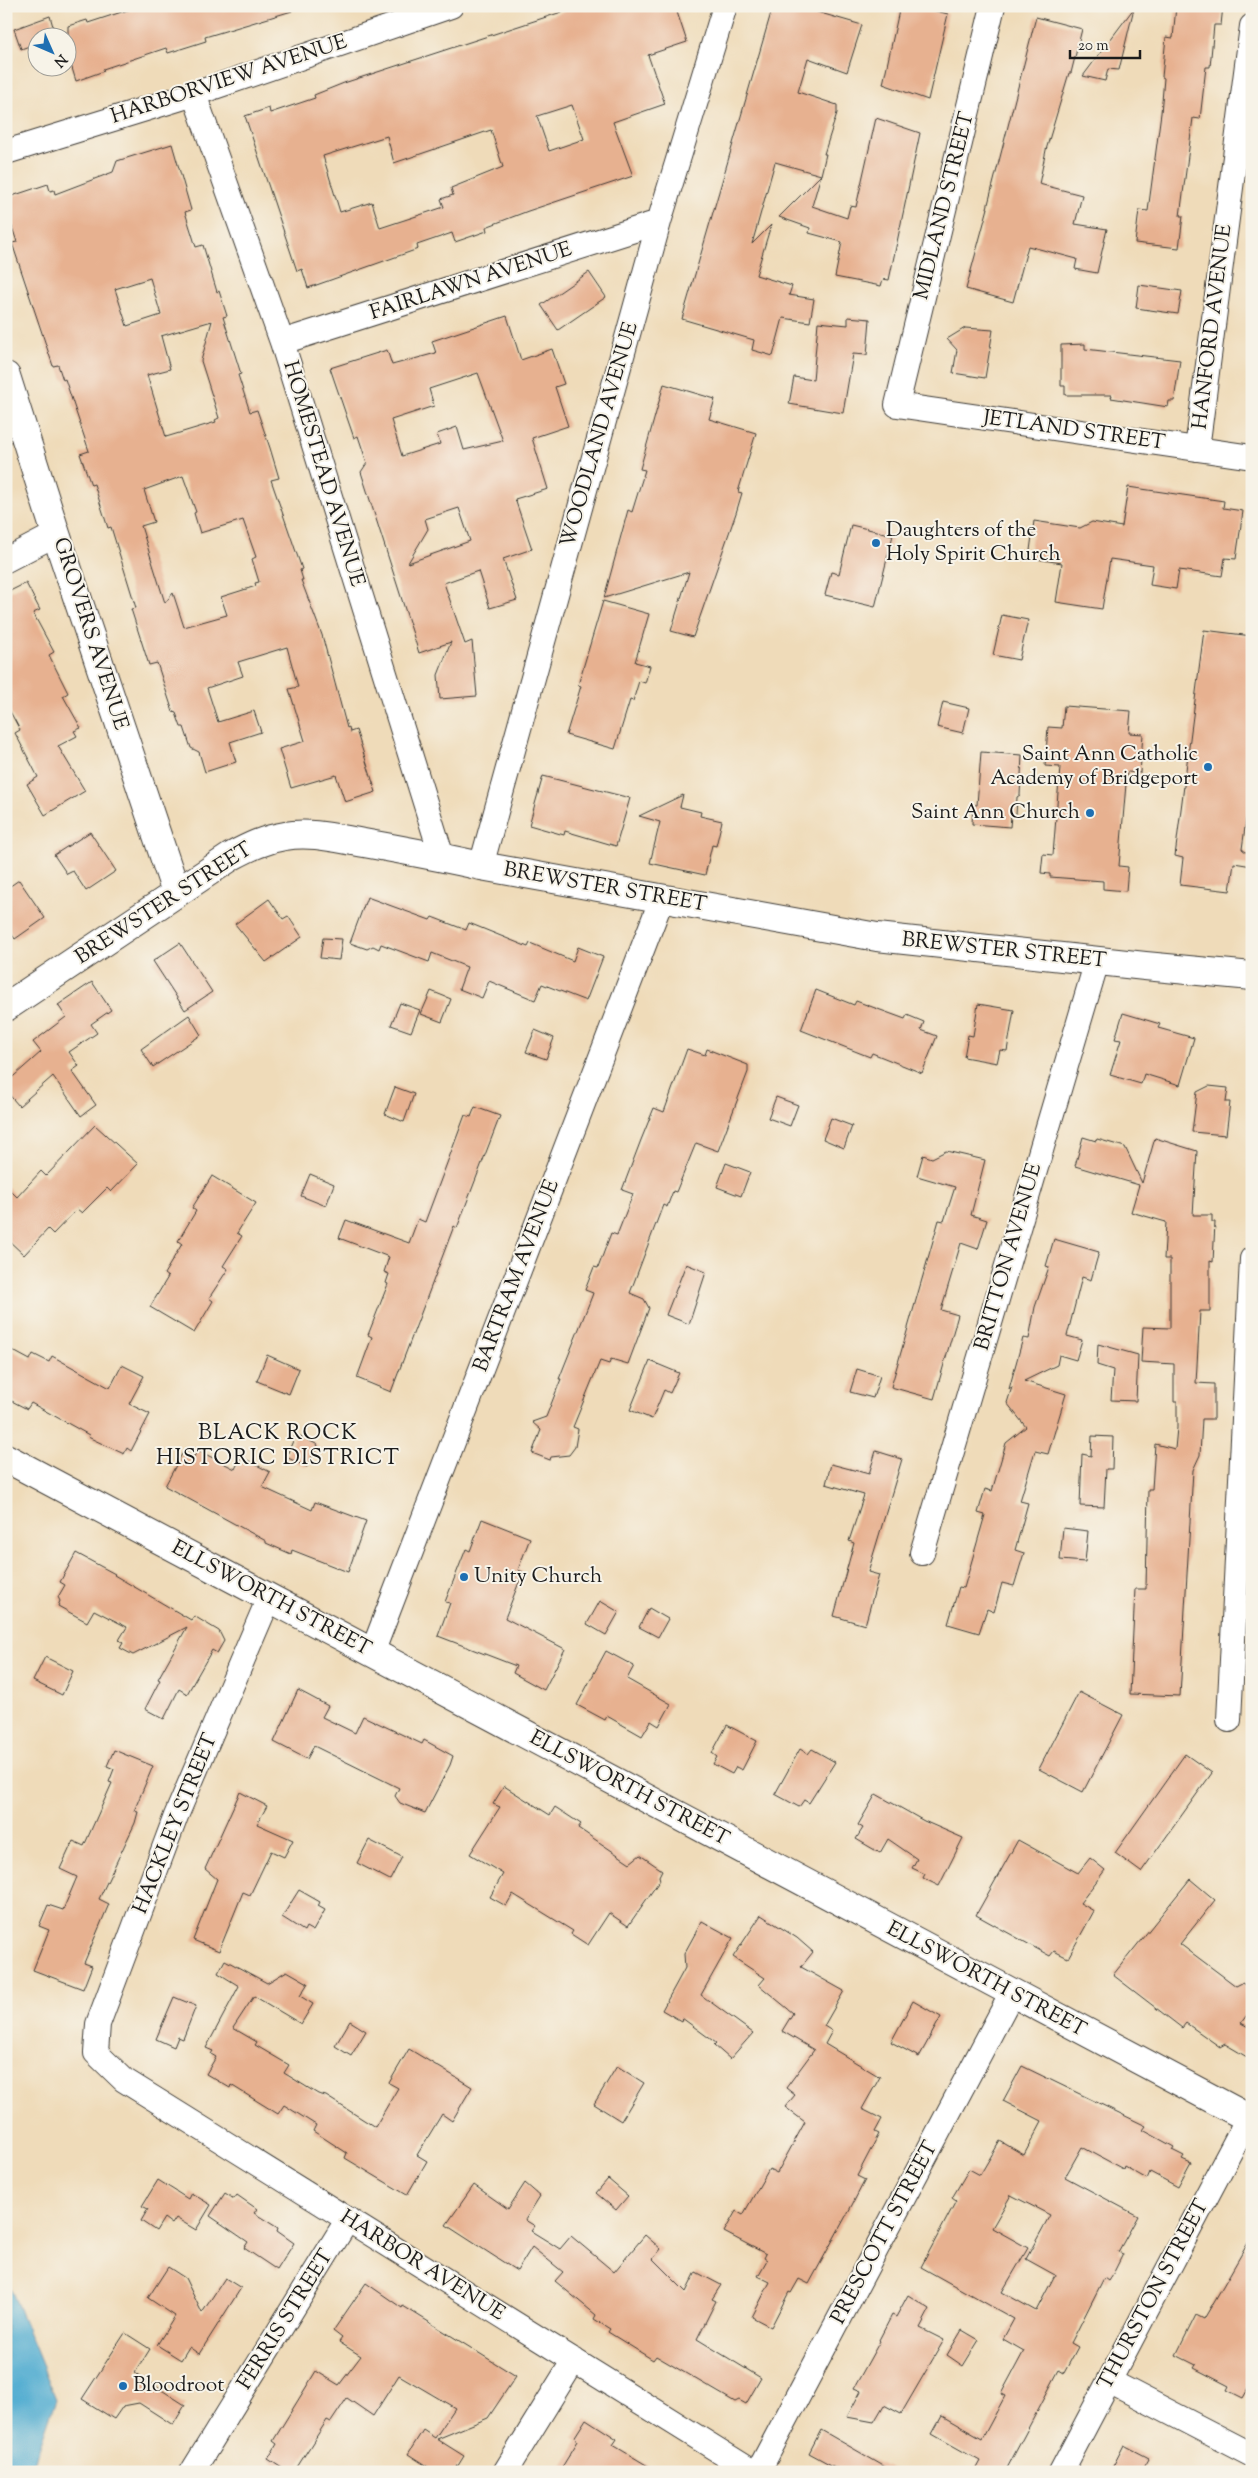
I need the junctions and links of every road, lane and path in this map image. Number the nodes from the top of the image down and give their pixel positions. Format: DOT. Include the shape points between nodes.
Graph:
graph roads {
  1 [pos="451,6"];
  2 [pos="724,6"];
  3 [pos="993,6"];
  4 [pos="1252,26"];
  5 [pos="194,94"];
  6 [pos="6,152"];
  7 [pos="659,222"];
  8 [pos="282,342"];
  9 [pos="6,376"];
  10 [pos="897,405"];
  11 [pos="1197,449"];
  12 [pos="1252,457"];
  13 [pos="56,534"];
  14 [pos="6,560"];
  15 [pos="442,856"];
  16 [pos="481,866"];
  17 [pos="176,892"];
  18 [pos="662,898"];
  19 [pos="1096,961"];
  20 [pos="1252,976"];
  21 [pos="6,1007"];
  22 [pos="1252,1258"];
  23 [pos="6,1458"];
  24 [pos="922,1553"];
  25 [pos="269,1598"];
  26 [pos="372,1653"];
  27 [pos="1229,1720"];
  28 [pos="1012,1993"];
  29 [pos="96,2054"];
  30 [pos="1250,2119"];
  31 [pos="348,2220"];
  32 [pos="574,2360"];
  33 [pos="1109,2380"];
  34 [pos="1252,2455"];
  35 [pos="192,2472"];
  36 [pos="504,2472"];
  37 [pos="753,2472"];
  38 [pos="758,2472"];
  39 [pos="1061,2472"];
  1 -- 5 [label="street, HARBORVIEW AVENUE"];
  2 -- 7 [label="street, WOODLAND AVENUE"];
  3 -- 10 [label="street, MIDLAND STREET"];
  4 -- 11 [label="street, HANFORD AVENUE"];
  5 -- 6 [label="street, HARBORVIEW AVENUE"];
  5 -- 8 [label="street, HOMESTEAD AVENUE"];
  7 -- 8 [label="street, FAIRLAWN AVENUE"];
  7 -- 16 [label="street, WOODLAND AVENUE"];
  8 -- 15 [label="street, HOMESTEAD AVENUE"];
  9 -- 13 [label="street, GROVERS AVENUE"];
  10 -- 11 [label="street, JETLAND STREET"];
  11 -- 12 [label="street, JETLAND STREET"];
  13 -- 14 [label="street"];
  13 -- 17 [label="street, GROVERS AVENUE"];
  15 -- 16 [label="street, BREWSTER STREET"];
  15 -- 17 [label="street, BREWSTER STREET" via="334,838 286,835 253,844"];
  16 -- 18 [label="street, BREWSTER STREET"];
  17 -- 21 [label="street, BREWSTER STREET"];
  18 -- 19 [label="street, BREWSTER STREET" via="878,937"];
  18 -- 26 [label="street, BARTRAM AVENUE"];
  19 -- 20 [label="street, BREWSTER STREET"];
  19 -- 24 [label="street, BRITTON AVENUE"];
  22 -- 27 [label="street"];
  23 -- 25 [label="street, ELLSWORTH STREET"];
  25 -- 26 [label="street, ELLSWORTH STREET"];
  25 -- 29 [label="street, HACKLEY STREET" via="176,1816 98,2024"];
  26 -- 28 [label="street, ELLSWORTH STREET"];
  28 -- 30 [label="street, ELLSWORTH STREET"];
  28 -- 38 [label="street, PRESCOTT STREET"];
  29 -- 31 [label="street, HARBOR AVENUE" via="124,2080"];
  30 -- 33 [label="street, THURSTON STREET"];
  31 -- 32 [label="street, HARBOR AVENUE"];
  31 -- 35 [label="street, FERRIS STREET"];
  32 -- 36 [label="street"];
  32 -- 37 [label="street, HARBOR AVENUE"];
  33 -- 34 [label="street"];
  33 -- 39 [label="street, THURSTON STREET"];
}
